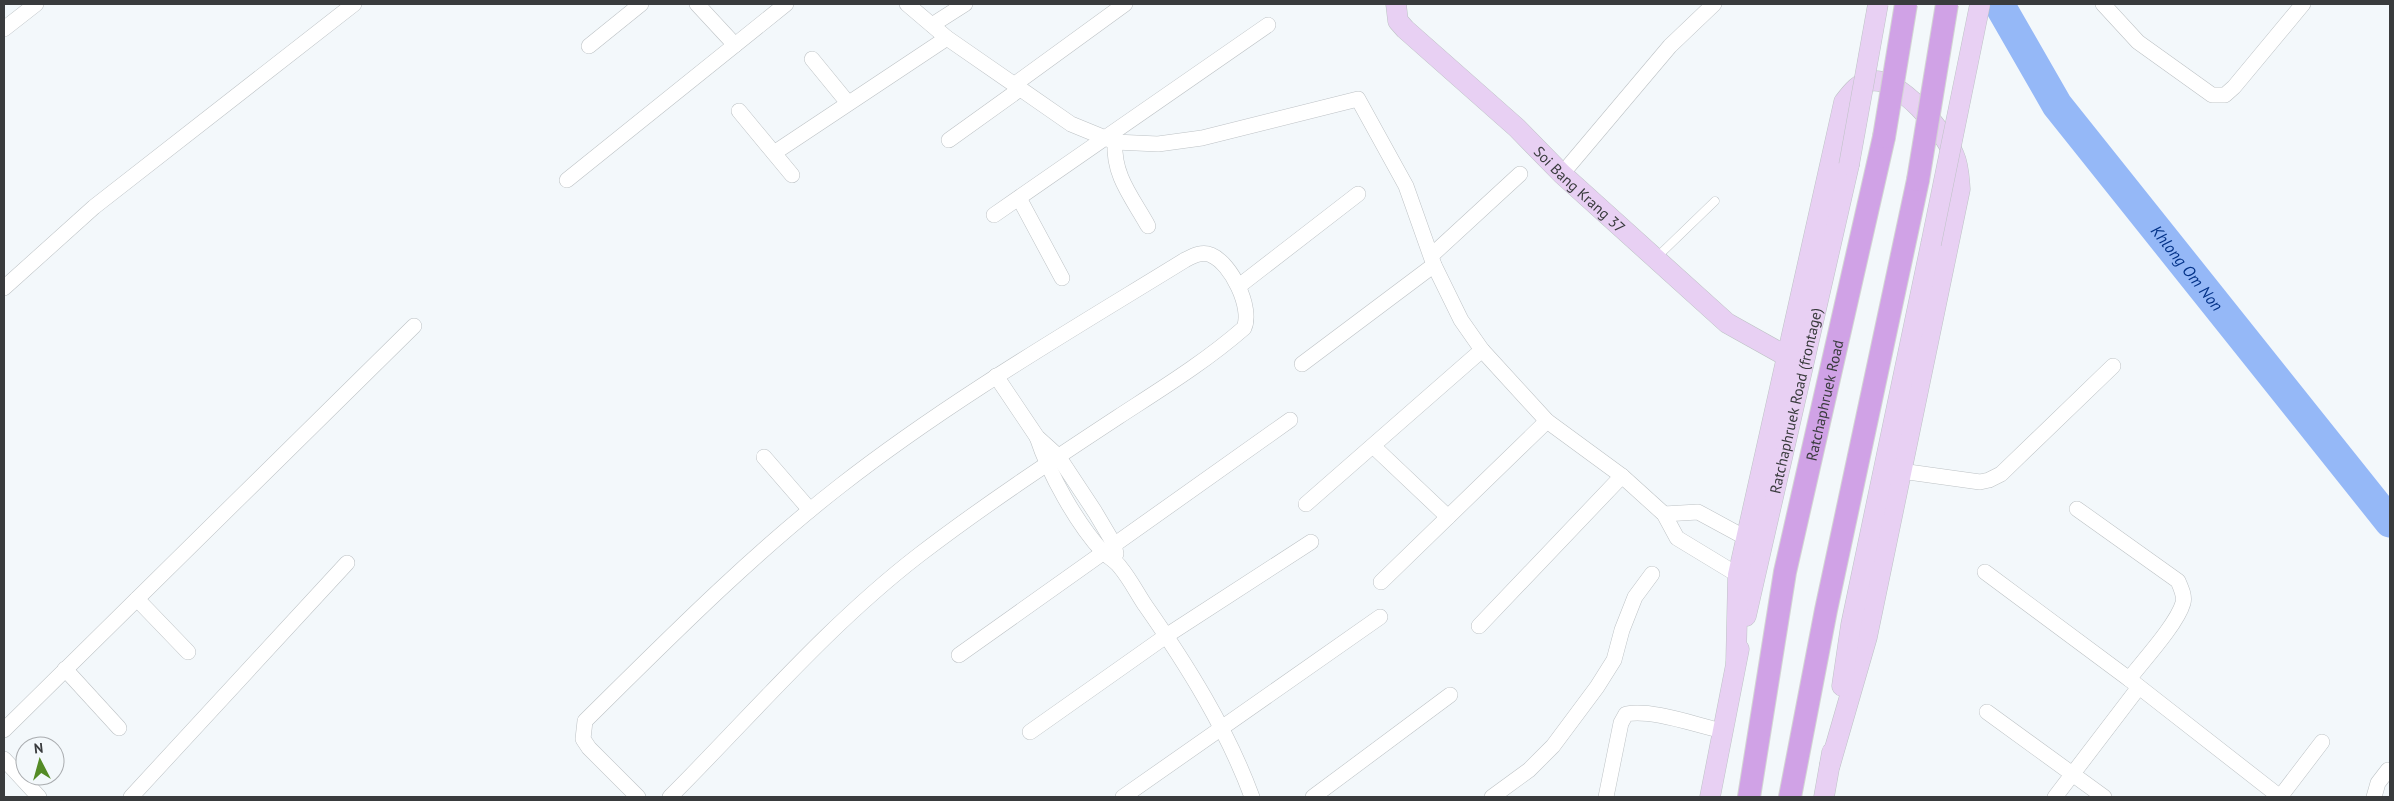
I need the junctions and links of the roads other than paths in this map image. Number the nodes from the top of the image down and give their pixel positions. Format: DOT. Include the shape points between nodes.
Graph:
graph roads {
  1 [pos="36,4"];
  2 [pos="354,4"];
  3 [pos="641,4"];
  4 [pos="697,4"];
  5 [pos="786,4"];
  6 [pos="907,4"];
  7 [pos="964,4"];
  8 [pos="1125,4"];
  9 [pos="1396,4"];
  10 [pos="1714,4"];
  11 [pos="1878,4"];
  12 [pos="1906,4"];
  13 [pos="1947,4"];
  14 [pos="1980,4"];
  15 [pos="2103,4"];
  16 [pos="2302,4"];
  17 [pos="932,25"];
  18 [pos="1268,25"];
  19 [pos="4,29"];
  20 [pos="946,38"];
  21 [pos="735,45"];
  22 [pos="589,46"];
  23 [pos="812,59"];
  24 [pos="1017,86"];
  25 [pos="848,103"];
  26 [pos="739,111"];
  27 [pos="949,140"];
  28 [pos="1111,140"];
  29 [pos="774,153"];
  30 [pos="792,174"];
  31 [pos="1520,174"];
  32 [pos="1562,174"];
  33 [pos="566,180"];
  34 [pos="1358,194"];
  35 [pos="1019,198"];
  36 [pos="1715,201"];
  37 [pos="994,215"];
  38 [pos="1148,226"];
  39 [pos="1655,259"];
  40 [pos="1433,260"];
  41 [pos="1062,278"];
  42 [pos="1239,286"];
  43 [pos="4,288"];
  44 [pos="414,326"];
  45 [pos="1482,350"];
  46 [pos="1786,356"];
  47 [pos="1302,364"];
  48 [pos="2113,366"];
  49 [pos="996,376"];
  50 [pos="1290,420"];
  51 [pos="1547,421"];
  52 [pos="1373,446"];
  53 [pos="764,456"];
  54 [pos="1052,461"];
  55 [pos="1900,471"];
  56 [pos="1622,476"];
  57 [pos="1306,504"];
  58 [pos="2077,509"];
  59 [pos="810,510"];
  60 [pos="1664,514"];
  61 [pos="1448,517"];
  62 [pos="1746,538"];
  63 [pos="1311,542"];
  64 [pos="1108,548"];
  65 [pos="347,563"];
  66 [pos="1985,572"];
  67 [pos="1652,574"];
  68 [pos="1738,575"];
  69 [pos="1381,582"];
  70 [pos="136,599"];
  71 [pos="1380,617"];
  72 [pos="1479,626"];
  73 [pos="1166,636"];
  74 [pos="188,652"];
  75 [pos="959,655"];
  76 [pos="1736,662"];
  77 [pos="65,669"];
  78 [pos="2134,683"];
  79 [pos="1450,695"];
  80 [pos="1987,712"];
  81 [pos="119,728"];
  82 [pos="1222,728"];
  83 [pos="4,730"];
  84 [pos="1723,731"];
  85 [pos="1030,732"];
  86 [pos="2322,742"];
  87 [pos="4,759"];
  88 [pos="1830,765"];
  89 [pos="2388,770"];
  90 [pos="2073,776"];
  91 [pos="39,797"];
  92 [pos="132,797"];
  93 [pos="638,797"];
  94 [pos="670,797"];
  95 [pos="1123,797"];
  96 [pos="1252,797"];
  97 [pos="1313,797"];
  98 [pos="1492,797"];
  99 [pos="1606,797"];
  100 [pos="1710,797"];
  101 [pos="1749,797"];
  102 [pos="1790,797"];
  103 [pos="1824,797"];
  104 [pos="2055,797"];
  105 [pos="2104,797"];
  106 [pos="2280,797"];
  107 [pos="2374,797"];
  1 -- 19 [label="street"];
  2 -- 43 [label="street" via="94,206"];
  3 -- 22 [label="street"];
  4 -- 21 [label="street"];
  5 -- 21 [label="street"];
  6 -- 17 [label="street"];
  7 -- 17 [label="street"];
  8 -- 24 [label="street"];
  9 -- 32 [label="main road, Soi Bang Krang 37" via="1398,21 1405,29 1517,128"];
  10 -- 32 [label="street" via="1670,46"];
  11 -- 76 [label="main road, Ratchaphruek Road (frontage), bridge" via="1848,165"];
  12 -- 101 [label="main road, Ratchaphruek Road, bridge" via="1884,137 1785,572"];
  13 -- 102 [label="main road, bridge" via="1918,180 1828,601"];
  14 -- 88 [label="main road, bridge" via="1851,625"];
  15 -- 16 [label="street" via="2138,42 2212,94 2225,95"];
  17 -- 20 [label="street"];
  18 -- 28 [label="street"];
  20 -- 24 [label="street"];
  20 -- 25 [label="street"];
  21 -- 33 [label="street"];
  23 -- 25 [label="street"];
  24 -- 27 [label="street"];
  24 -- 28 [label="street" via="1071,124"];
  25 -- 29 [label="street"];
  26 -- 29 [label="street"];
  28 -- 35 [label="street"];
  28 -- 38 [label="street" via="1116,170"];
  28 -- 40 [label="street" via="1158,144 1202,138 1358,99 1406,186"];
  29 -- 30 [label="street"];
  31 -- 40 [label="street"];
  32 -- 39 [label="main road, Soi Bang Krang 37"];
  34 -- 42 [label="street"];
  35 -- 37 [label="street"];
  35 -- 41 [label="street"];
  36 -- 39 [label="lane"];
  39 -- 46 [label="main road, Soi Bang Krang 37" via="1727,323"];
  40 -- 45 [label="street" via="1461,320"];
  40 -- 47 [label="street"];
  42 -- 49 [label="street" via="1218,259 1210,254 1196,255"];
  42 -- 54 [label="street" via="1247,311 1244,328 1198,364"];
  44 -- 70 [label="street"];
  45 -- 51 [label="street"];
  45 -- 52 [label="street"];
  46 -- 55 [label="main road" via="1844,102 1855,88 1869,81 1883,81 1915,104 1941,136 1953,153 1960,189"];
  46 -- 62 [label="main road"];
  48 -- 55 [label="street" via="2001,474 1989,480 1964,480"];
  49 -- 54 [label="street"];
  49 -- 59 [label="street"];
  50 -- 64 [label="street"];
  51 -- 56 [label="street"];
  51 -- 61 [label="street"];
  52 -- 57 [label="street"];
  52 -- 61 [label="street"];
  53 -- 59 [label="street"];
  54 -- 64 [label="street" via="1095,512"];
  54 -- 94 [label="street" via="919,555 854,609 778,683"];
  55 -- 88 [label="main road" via="1867,638"];
  56 -- 60 [label="street"];
  56 -- 72 [label="street"];
  58 -- 78 [label="street" via="2178,581 2184,595 2174,620"];
  59 -- 93 [label="street" via="755,557 585,721 583,739 589,748"];
  60 -- 62 [label="street" via="1698,512"];
  60 -- 68 [label="street" via="1677,538"];
  61 -- 69 [label="street"];
  62 -- 68 [label="main road"];
  63 -- 73 [label="street"];
  64 -- 73 [label="street"];
  64 -- 75 [label="street"];
  65 -- 92 [label="street"];
  66 -- 78 [label="street"];
  67 -- 98 [label="street" via="1635,597 1614,660 1597,687 1553,746 1529,770"];
  68 -- 76 [label="main road"];
  70 -- 74 [label="street"];
  70 -- 77 [label="street"];
  71 -- 82 [label="street"];
  73 -- 82 [label="street"];
  73 -- 85 [label="street"];
  76 -- 84 [label="main road, Ratchaphruek Road (frontage)"];
  77 -- 81 [label="street"];
  77 -- 83 [label="street"];
  78 -- 90 [label="street"];
  78 -- 106 [label="street"];
  79 -- 97 [label="street"];
  80 -- 90 [label="street"];
  82 -- 95 [label="street"];
  82 -- 96 [label="street"];
  84 -- 99 [label="street" via="1643,713 1626,714 1620,723"];
  84 -- 100 [label="main road, Ratchaphruek Road (frontage)"];
  86 -- 106 [label="street"];
  87 -- 91 [label="street"];
  88 -- 103 [label="main road"];
  89 -- 107 [label="street" via="2378,783"];
  90 -- 104 [label="street"];
  90 -- 105 [label="street"];
}
